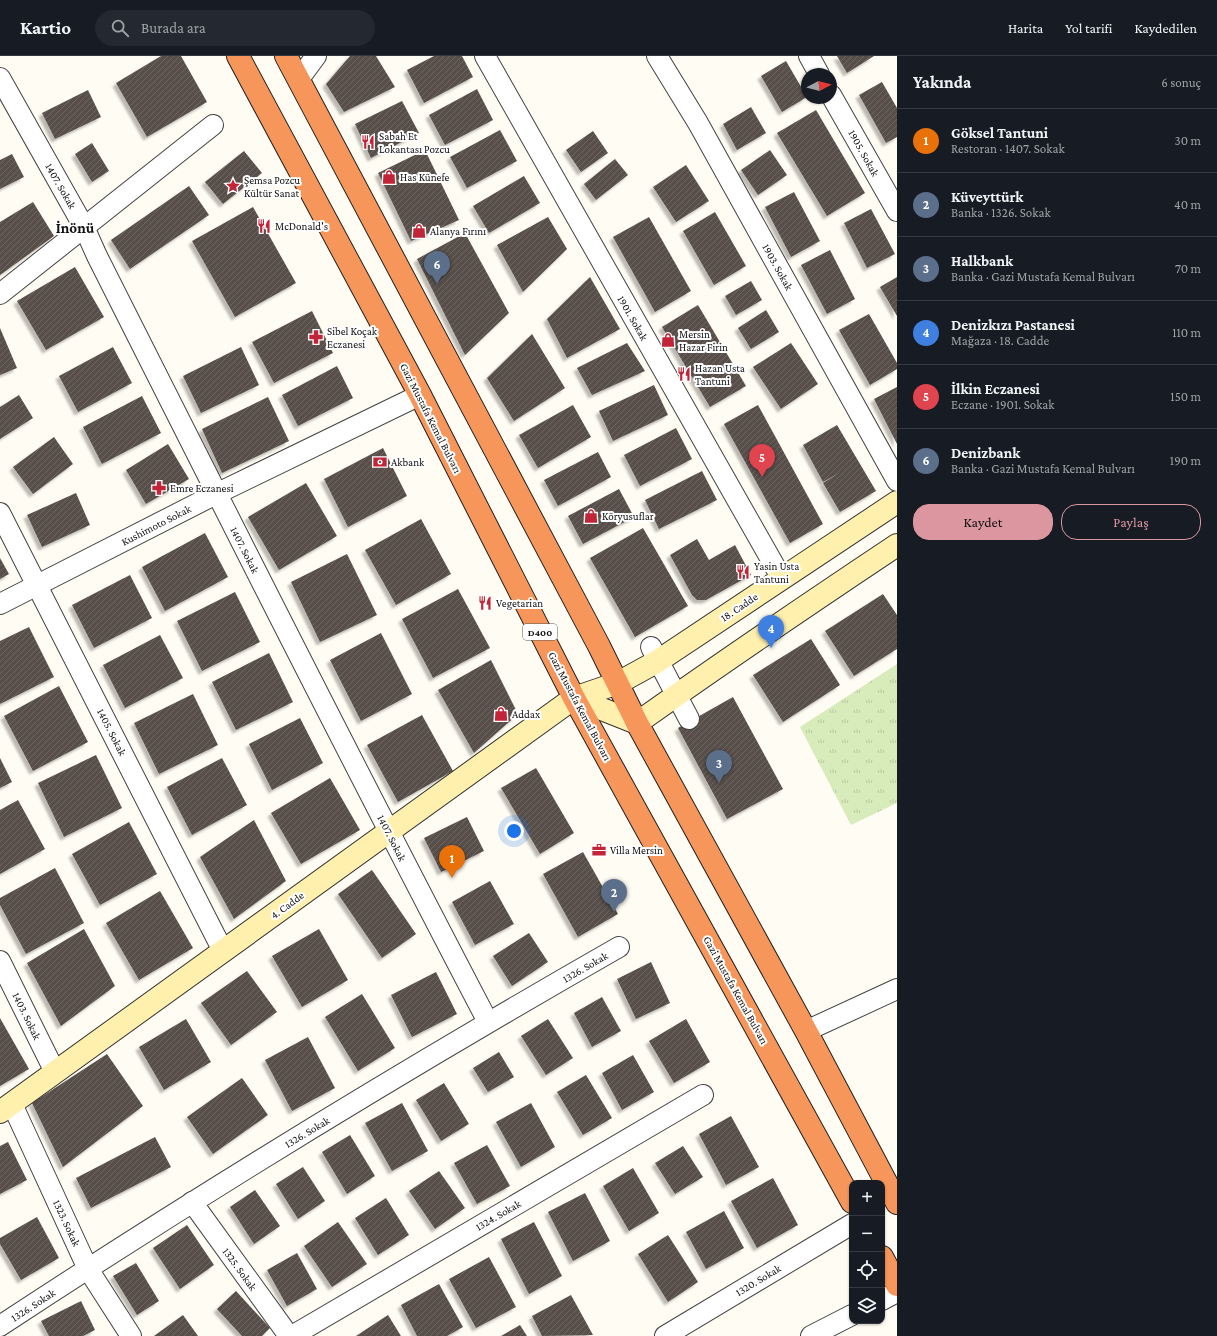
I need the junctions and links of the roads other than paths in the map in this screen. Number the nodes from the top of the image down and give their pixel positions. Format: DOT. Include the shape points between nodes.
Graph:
graph roads {
  1 [pos="238,56"];
  2 [pos="286,56"];
  3 [pos="316,56"];
  4 [pos="485,56"];
  5 [pos="657,56"];
  6 [pos="809,56"];
  7 [pos="816,68"];
  8 [pos="0,78"];
  9 [pos="299,79"];
  10 [pos="837,104"];
  11 [pos="213,125"];
  12 [pos="897,211"];
  13 [pos="84,227"];
  14 [pos="0,294"];
  15 [pos="420,395"];
  16 [pos="897,481"];
  17 [pos="216,494"];
  18 [pos="897,502"];
  19 [pos="0,513"];
  20 [pos="897,544"];
  21 [pos="782,579"];
  22 [pos="37,585"];
  23 [pos="0,604"];
  24 [pos="655,654"];
  25 [pos="618,683"];
  26 [pos="676,694"];
  27 [pos="574,698"];
  28 [pos="689,719"];
  29 [pos="637,723"];
  30 [pos="388,832"];
  31 [pos="619,947"];
  32 [pos="223,951"];
  33 [pos="0,960"];
  34 [pos="897,988"];
  35 [pos="488,1022"];
  36 [pos="806,1031"];
  37 [pos="55,1072"];
  38 [pos="703,1095"];
  39 [pos="6,1108"];
  40 [pos="849,1196"];
  41 [pos="192,1202"];
  42 [pos="897,1202"];
  43 [pos="849,1226"];
  44 [pos="885,1262"];
  45 [pos="88,1269"];
  46 [pos="897,1284"];
  47 [pos="897,1292"];
  48 [pos="885,1298"];
  49 [pos="849,1317"];
  50 [pos="0,1326"];
  51 [pos="131,1336"];
  52 [pos="289,1336"];
  53 [pos="292,1336"];
  54 [pos="665,1336"];
  55 [pos="812,1336"];
  1 -- 15 [label="highway, Gazi Mustafa Kemal Bulvarı / D400"];
  2 -- 9 [label="highway"];
  3 -- 9 [label="street"];
  4 -- 21 [label="street, 1901. Sokak"];
  5 -- 16 [label="street, 1903. Sokak" via="702,130"];
  6 -- 7 [label="street"];
  8 -- 13 [label="street, 1407. Sokak"];
  9 -- 25 [label="highway"];
  10 -- 12 [label="street, 1905. Sokak"];
  11 -- 13 [label="street"];
  13 -- 14 [label="street"];
  13 -- 17 [label="street, 1407. Sokak"];
  15 -- 17 [label="street, Kushimoto Sokak"];
  15 -- 27 [label="highway, Gazi Mustafa Kemal Bulvarı / D400"];
  17 -- 22 [label="street, Kushimoto Sokak"];
  17 -- 30 [label="street, 1407. Sokak"];
  18 -- 21 [label="street, 18. Cadde"];
  19 -- 22 [label="street, 1405. Sokak"];
  20 -- 26 [label="street"];
  21 -- 24 [label="street, 18. Cadde"];
  22 -- 23 [label="street, Kushimoto Sokak"];
  22 -- 32 [label="street, 1405. Sokak"];
  24 -- 25 [label="street, 18. Cadde"];
  24 -- 26 [label="street"];
  25 -- 27 [label="street, 18. Cadde"];
  25 -- 29 [label="highway"];
  26 -- 28 [label="street"];
  26 -- 29 [label="street"];
  27 -- 29 [label="street"];
  27 -- 30 [label="street, 4. Cadde"];
  27 -- 40 [label="highway, Gazi Mustafa Kemal Bulvarı / D400"];
  29 -- 36 [label="highway"];
  30 -- 32 [label="street, 4. Cadde"];
  30 -- 35 [label="street, 1407. Sokak"];
  31 -- 35 [label="street, 1326. Sokak"];
  32 -- 37 [label="street, 4. Cadde"];
  33 -- 37 [label="street, 1403. Sokak"];
  34 -- 36 [label="street"];
  35 -- 41 [label="street, 1326. Sokak"];
  36 -- 42 [label="highway"];
  37 -- 39 [label="street, 4. Cadde"];
  38 -- 53 [label="street, 1324. Sokak"];
  39 -- 45 [label="street, 1323. Sokak"];
  41 -- 45 [label="street, 1326. Sokak"];
  41 -- 52 [label="street, 1325. Sokak"];
  43 -- 54 [label="street, 1320. Sokak"];
  44 -- 46 [label="highway"];
  45 -- 50 [label="street, 1326. Sokak"];
  45 -- 51 [label="street, 1323. Sokak"];
  47 -- 48 [label="street"];
  49 -- 55 [label="street"];
}
